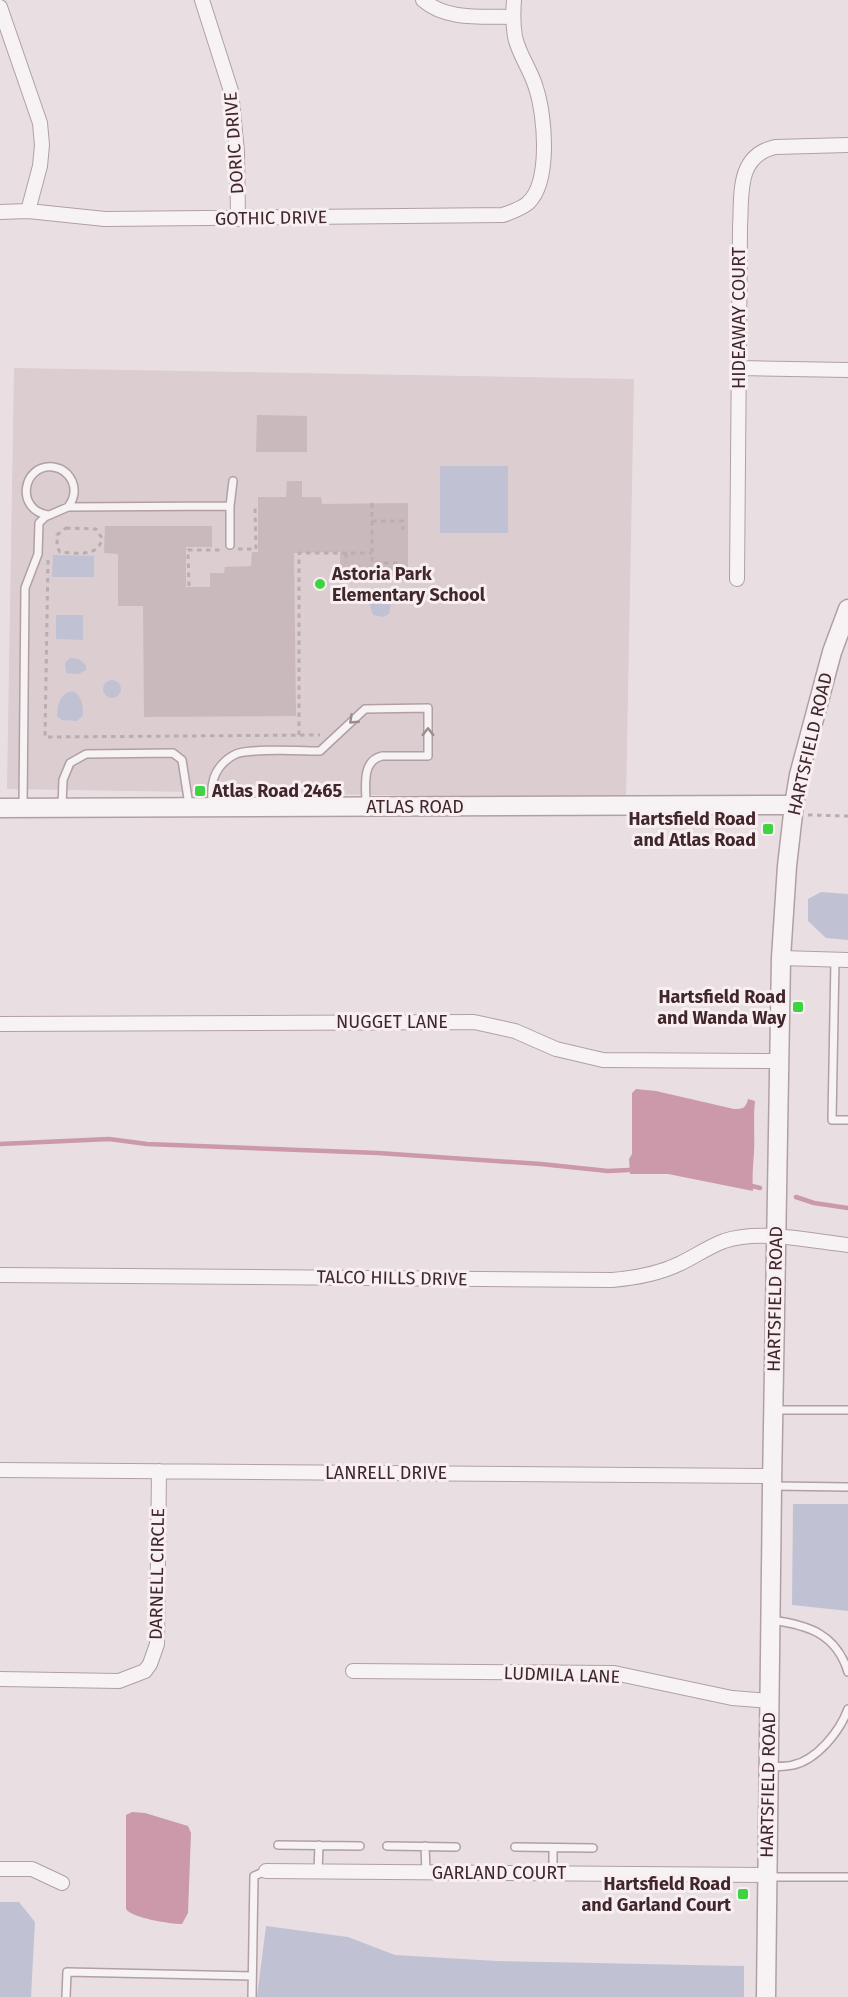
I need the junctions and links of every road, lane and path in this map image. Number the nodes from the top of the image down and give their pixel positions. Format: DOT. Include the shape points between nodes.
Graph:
graph roads {
  1 [pos="202,0"];
  2 [pos="423,0"];
  3 [pos="514,0"];
  4 [pos="0,7"];
  5 [pos="513,17"];
  6 [pos="848,146"];
  7 [pos="28,211"];
  8 [pos="0,212"];
  9 [pos="238,219"];
  10 [pos="740,368"];
  11 [pos="848,370"];
  12 [pos="233,481"];
  13 [pos="372,503"];
  14 [pos="230,506"];
  15 [pos="68,507"];
  16 [pos="255,507"];
  17 [pos="49,515"];
  18 [pos="372,521"];
  19 [pos="403,530"];
  20 [pos="48,540"];
  21 [pos="57,540"];
  22 [pos="230,545"];
  23 [pos="255,549"];
  24 [pos="188,550"];
  25 [pos="48,552"];
  26 [pos="346,553"];
  27 [pos="372,553"];
  28 [pos="346,563"];
  29 [pos="401,563"];
  30 [pos="737,579"];
  31 [pos="189,586"];
  32 [pos="848,609"];
  33 [pos="299,735"];
  34 [pos="322,735"];
  35 [pos="366,807"];
  36 [pos="0,808"];
  37 [pos="23,808"];
  38 [pos="62,808"];
  39 [pos="189,808"];
  40 [pos="212,808"];
  41 [pos="793,810"];
  42 [pos="848,816"];
  43 [pos="781,958"];
  44 [pos="841,960"];
  45 [pos="0,1024"];
  46 [pos="778,1061"];
  47 [pos="848,1120"];
  48 [pos="776,1237"];
  49 [pos="848,1245"];
  50 [pos="0,1275"];
  51 [pos="773,1410"];
  52 [pos="848,1410"];
  53 [pos="0,1470"];
  54 [pos="159,1471"];
  55 [pos="772,1481"];
  56 [pos="848,1487"];
  57 [pos="771,1620"];
  58 [pos="353,1671"];
  59 [pos="848,1672"];
  60 [pos="0,1679"];
  61 [pos="770,1701"];
  62 [pos="848,1709"];
  63 [pos="844,1726"];
  64 [pos="769,1767"];
  65 [pos="278,1845"];
  66 [pos="319,1845"];
  67 [pos="360,1846"];
  68 [pos="387,1846"];
  69 [pos="425,1846"];
  70 [pos="456,1847"];
  71 [pos="515,1847"];
  72 [pos="553,1848"];
  73 [pos="593,1848"];
  74 [pos="0,1869"];
  75 [pos="266,1871"];
  76 [pos="318,1872"];
  77 [pos="426,1872"];
  78 [pos="554,1873"];
  79 [pos="767,1876"];
  80 [pos="848,1877"];
  81 [pos="62,1883"];
  82 [pos="252,1976"];
  83 [pos="66,1997"];
  84 [pos="252,1997"];
  85 [pos="766,1997"];
  1 -- 9 [label="street, DORIC DRIVE" via="231,91"];
  2 -- 5 [label="street" via="445,12"];
  3 -- 5 [label="street"];
  4 -- 7 [label="street" via="40,123 40,166"];
  5 -- 9 [label="street, GOTHIC DRIVE" via="515,36 536,86 541,109 541,178 527,203 503,215"];
  6 -- 10 [label="street, HIDEAWAY COURT" via="775,147 757,154 746,168 740,227"];
  7 -- 8 [label="street, GOTHIC DRIVE"];
  7 -- 9 [label="street, GOTHIC DRIVE" via="105,219"];
  10 -- 11 [label="street"];
  10 -- 30 [label="street, HIDEAWAY COURT"];
  12 -- 14 [label="lane"];
  13 -- 18 [label="path"];
  14 -- 15 [label="lane"];
  14 -- 22 [label="lane"];
  15 -- 17 [label="lane"];
  15 -- 17 [label="lane" via="74,495 71,478 58,468 41,469 29,479 26,495 34,510"];
  16 -- 23 [label="path"];
  17 -- 37 [label="lane" via="39,523 38,554 25,588"];
  18 -- 19 [label="path" via="403,521"];
  18 -- 27 [label="path"];
  20 -- 21 [label="path"];
  21 -- 21 [label="path" via="60,552 89,553 98,549 102,538 96,529 66,528"];
  24 -- 31 [label="path"];
  25 -- 33 [label="path" via="45,737"];
  26 -- 27 [label="path"];
  26 -- 28 [label="path"];
  26 -- 33 [label="path" via="299,553"];
  27 -- 29 [label="path" via="372,563"];
  32 -- 41 [label="street, HARTSFIELD ROAD" via="814,716"];
  33 -- 34 [label="path"];
  35 -- 40 [label="street, ATLAS ROAD"];
  35 -- 40 [label="lane, one-way" via="366,774 375,758 428,756 428,708 365,708 320,751 236,754 217,770 212,782"];
  35 -- 41 [label="street, ATLAS ROAD"];
  36 -- 37 [label="street, ATLAS ROAD"];
  37 -- 38 [label="street, ATLAS ROAD"];
  38 -- 39 [label="street, ATLAS ROAD"];
  38 -- 39 [label="lane" via="63,780 70,763 86,754 173,753 182,760"];
  39 -- 40 [label="street, ATLAS ROAD"];
  41 -- 42 [label="path"];
  41 -- 43 [label="street, HARTSFIELD ROAD"];
  43 -- 44 [label="street"];
  43 -- 46 [label="street, HARTSFIELD ROAD"];
  44 -- 47 [label="lane" via="832,1120"];
  45 -- 46 [label="street, NUGGET LANE" via="474,1022 603,1060"];
  46 -- 48 [label="street, HARTSFIELD ROAD"];
  48 -- 49 [label="street, TALCO HILLS DRIVE"];
  48 -- 50 [label="street, TALCO HILLS DRIVE" via="725,1241 657,1273 612,1281"];
  48 -- 51 [label="street, HARTSFIELD ROAD"];
  51 -- 52 [label="lane"];
  51 -- 55 [label="street, HARTSFIELD ROAD"];
  53 -- 54 [label="street, LANRELL DRIVE"];
  54 -- 55 [label="street, LANRELL DRIVE"];
  54 -- 60 [label="street, DARNELL CIRCLE" via="157,1644 145,1671 119,1681"];
  55 -- 56 [label="lane"];
  55 -- 57 [label="street, HARTSFIELD ROAD"];
  57 -- 59 [label="lane" via="811,1628 829,1640"];
  57 -- 61 [label="street, HARTSFIELD ROAD"];
  58 -- 61 [label="street, LUDMILA LANE" via="614,1673 732,1698"];
  61 -- 64 [label="street, HARTSFIELD ROAD"];
  62 -- 63 [label="lane"];
  63 -- 64 [label="lane" via="805,1760 793,1766"];
  64 -- 79 [label="street, HARTSFIELD ROAD"];
  65 -- 66 [label="lane"];
  66 -- 67 [label="lane"];
  66 -- 76 [label="lane"];
  68 -- 69 [label="lane"];
  69 -- 70 [label="lane"];
  69 -- 77 [label="lane"];
  71 -- 72 [label="lane"];
  72 -- 73 [label="lane"];
  72 -- 78 [label="lane"];
  74 -- 81 [label="street" via="32,1869"];
  75 -- 76 [label="street, GARLAND COURT"];
  75 -- 82 [label="lane" via="254,1876"];
  76 -- 77 [label="street, GARLAND COURT"];
  77 -- 78 [label="street, GARLAND COURT"];
  78 -- 79 [label="street, GARLAND COURT"];
  79 -- 80 [label="lane"];
  79 -- 85 [label="street, HARTSFIELD ROAD"];
  82 -- 83 [label="lane" via="67,1972"];
  82 -- 84 [label="lane"];
}
